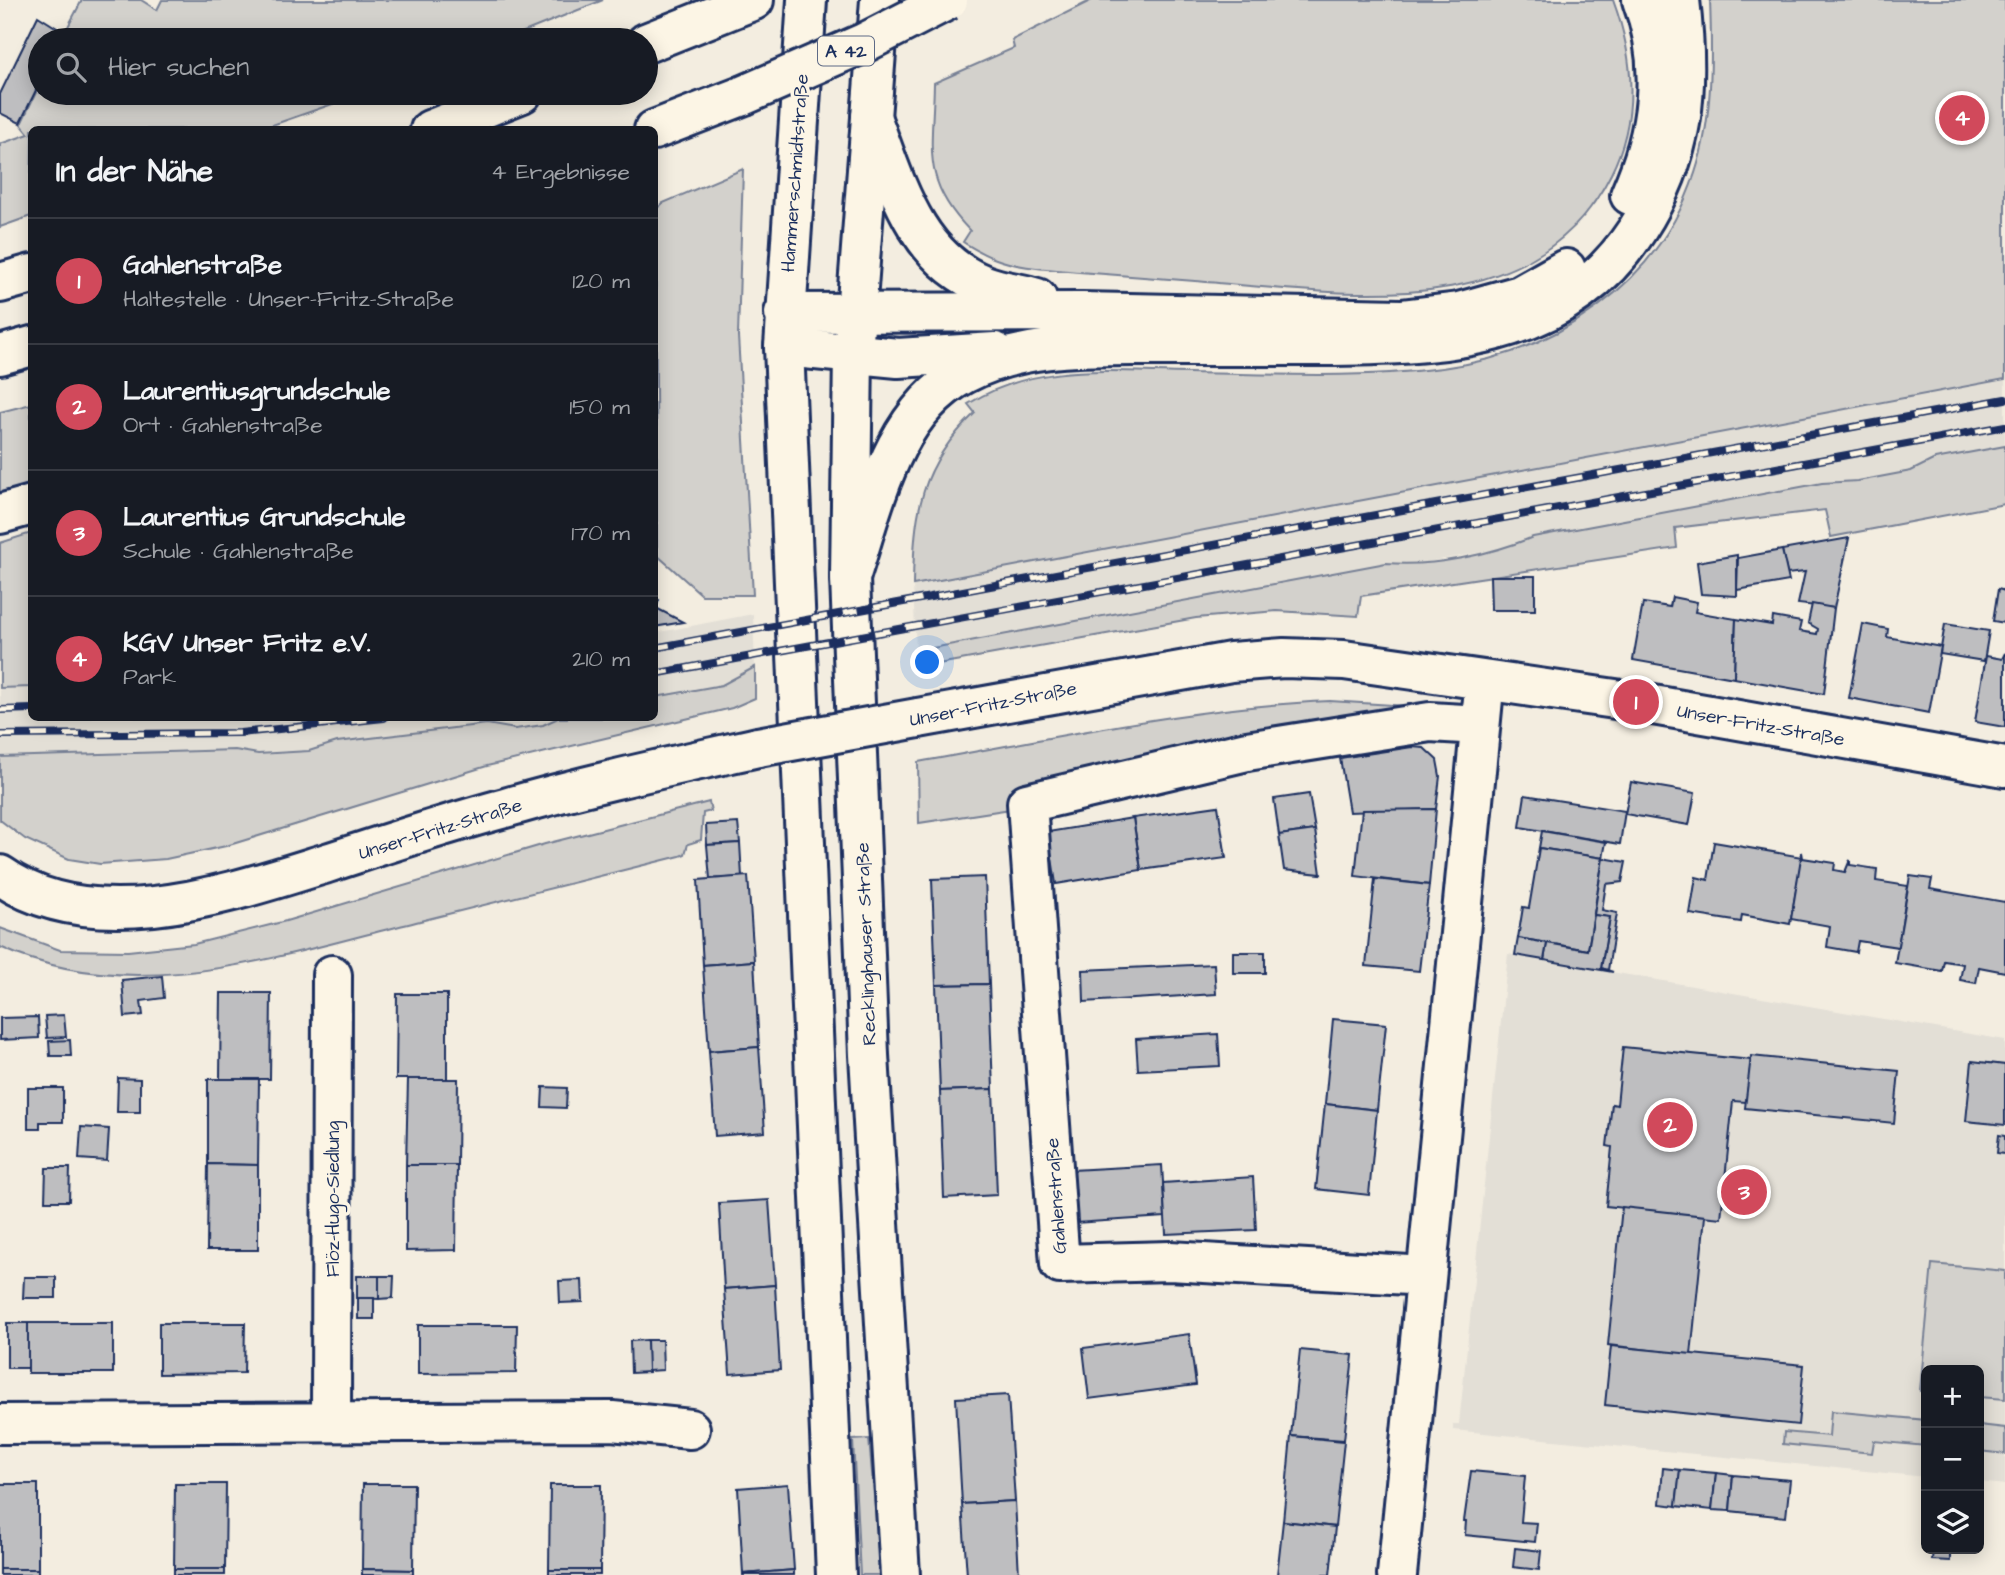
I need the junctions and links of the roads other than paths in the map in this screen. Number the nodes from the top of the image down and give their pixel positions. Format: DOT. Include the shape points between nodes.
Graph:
graph roads {
  1 [pos="807,0"];
  2 [pos="880,0"];
  3 [pos="948,0"];
  4 [pos="1642,0"];
  5 [pos="1680,0"];
  6 [pos="752,1"];
  7 [pos="658,38"];
  8 [pos="492,105"];
  9 [pos="871,117"];
  10 [pos="440,126"];
  11 [pos="658,128"];
  12 [pos="28,275"];
  13 [pos="0,283"];
  14 [pos="1082,312"];
  15 [pos="855,313"];
  16 [pos="784,330"];
  17 [pos="28,347"];
  18 [pos="1026,350"];
  19 [pos="853,353"];
  20 [pos="0,355"];
  21 [pos="28,506"];
  22 [pos="0,514"];
  23 [pos="850,578"];
  24 [pos="1485,679"];
  25 [pos="1480,725"];
  26 [pos="2005,767"];
  27 [pos="0,875"];
  28 [pos="332,975"];
  29 [pos="1426,1276"];
  30 [pos="331,1422"];
  31 [pos="0,1424"];
  32 [pos="690,1429"];
  33 [pos="836,1575"];
  34 [pos="900,1575"];
  35 [pos="1397,1575"];
  1 -- 16 [label="main road, Hammerschmidtstraße"];
  2 -- 9 [label="main road"];
  3 -- 11 [label="main road, A 42, bridge" via="864,43"];
  4 -- 14 [label="main road" via="1658,73 1646,159 1604,234 1567,269 1520,295 1459,312 1401,319"];
  5 -- 18 [label="main road" via="1686,86 1677,147 1655,202 1623,251 1580,291 1530,320 1468,339 1403,345"];
  6 -- 7 [label="main road"];
  8 -- 10 [label="main road"];
  9 -- 14 [label="main road" via="899,191 925,241 951,267 985,285"];
  9 -- 15 [label="main road"];
  12 -- 13 [label="main road"];
  14 -- 15 [label="main road"];
  15 -- 16 [label="main road"];
  15 -- 19 [label="main road, Recklinghauser Straße"];
  16 -- 19 [label="main road"];
  16 -- 33 [label="main road"];
  17 -- 20 [label="main road"];
  18 -- 19 [label="main road" via="898,358"];
  18 -- 23 [label="main road" via="964,374 913,418 890,458"];
  19 -- 23 [label="main road, Recklinghauser Straße"];
  21 -- 22 [label="main road"];
  23 -- 34 [label="main road, Recklinghauser Straße" via="869,1055"];
  24 -- 25 [label="main road"];
  24 -- 26 [label="main road, Unser-Fritz-Straße"];
  24 -- 27 [label="main road, Unser-Fritz-Straße, bridge" via="1344,660 1284,658 1163,672 758,747 517,804 196,900 133,908 83,907 16,886"];
  25 -- 29 [label="main road"];
  25 -- 29 [label="main road, Gahlenstraße" via="1430,722 1247,751 1027,803 1060,1264 1170,1261"];
  28 -- 30 [label="main road, Flöz-Hugo-Siedlung"];
  29 -- 35 [label="main road"];
  30 -- 31 [label="main road"];
  30 -- 32 [label="main road" via="612,1421"];
}
